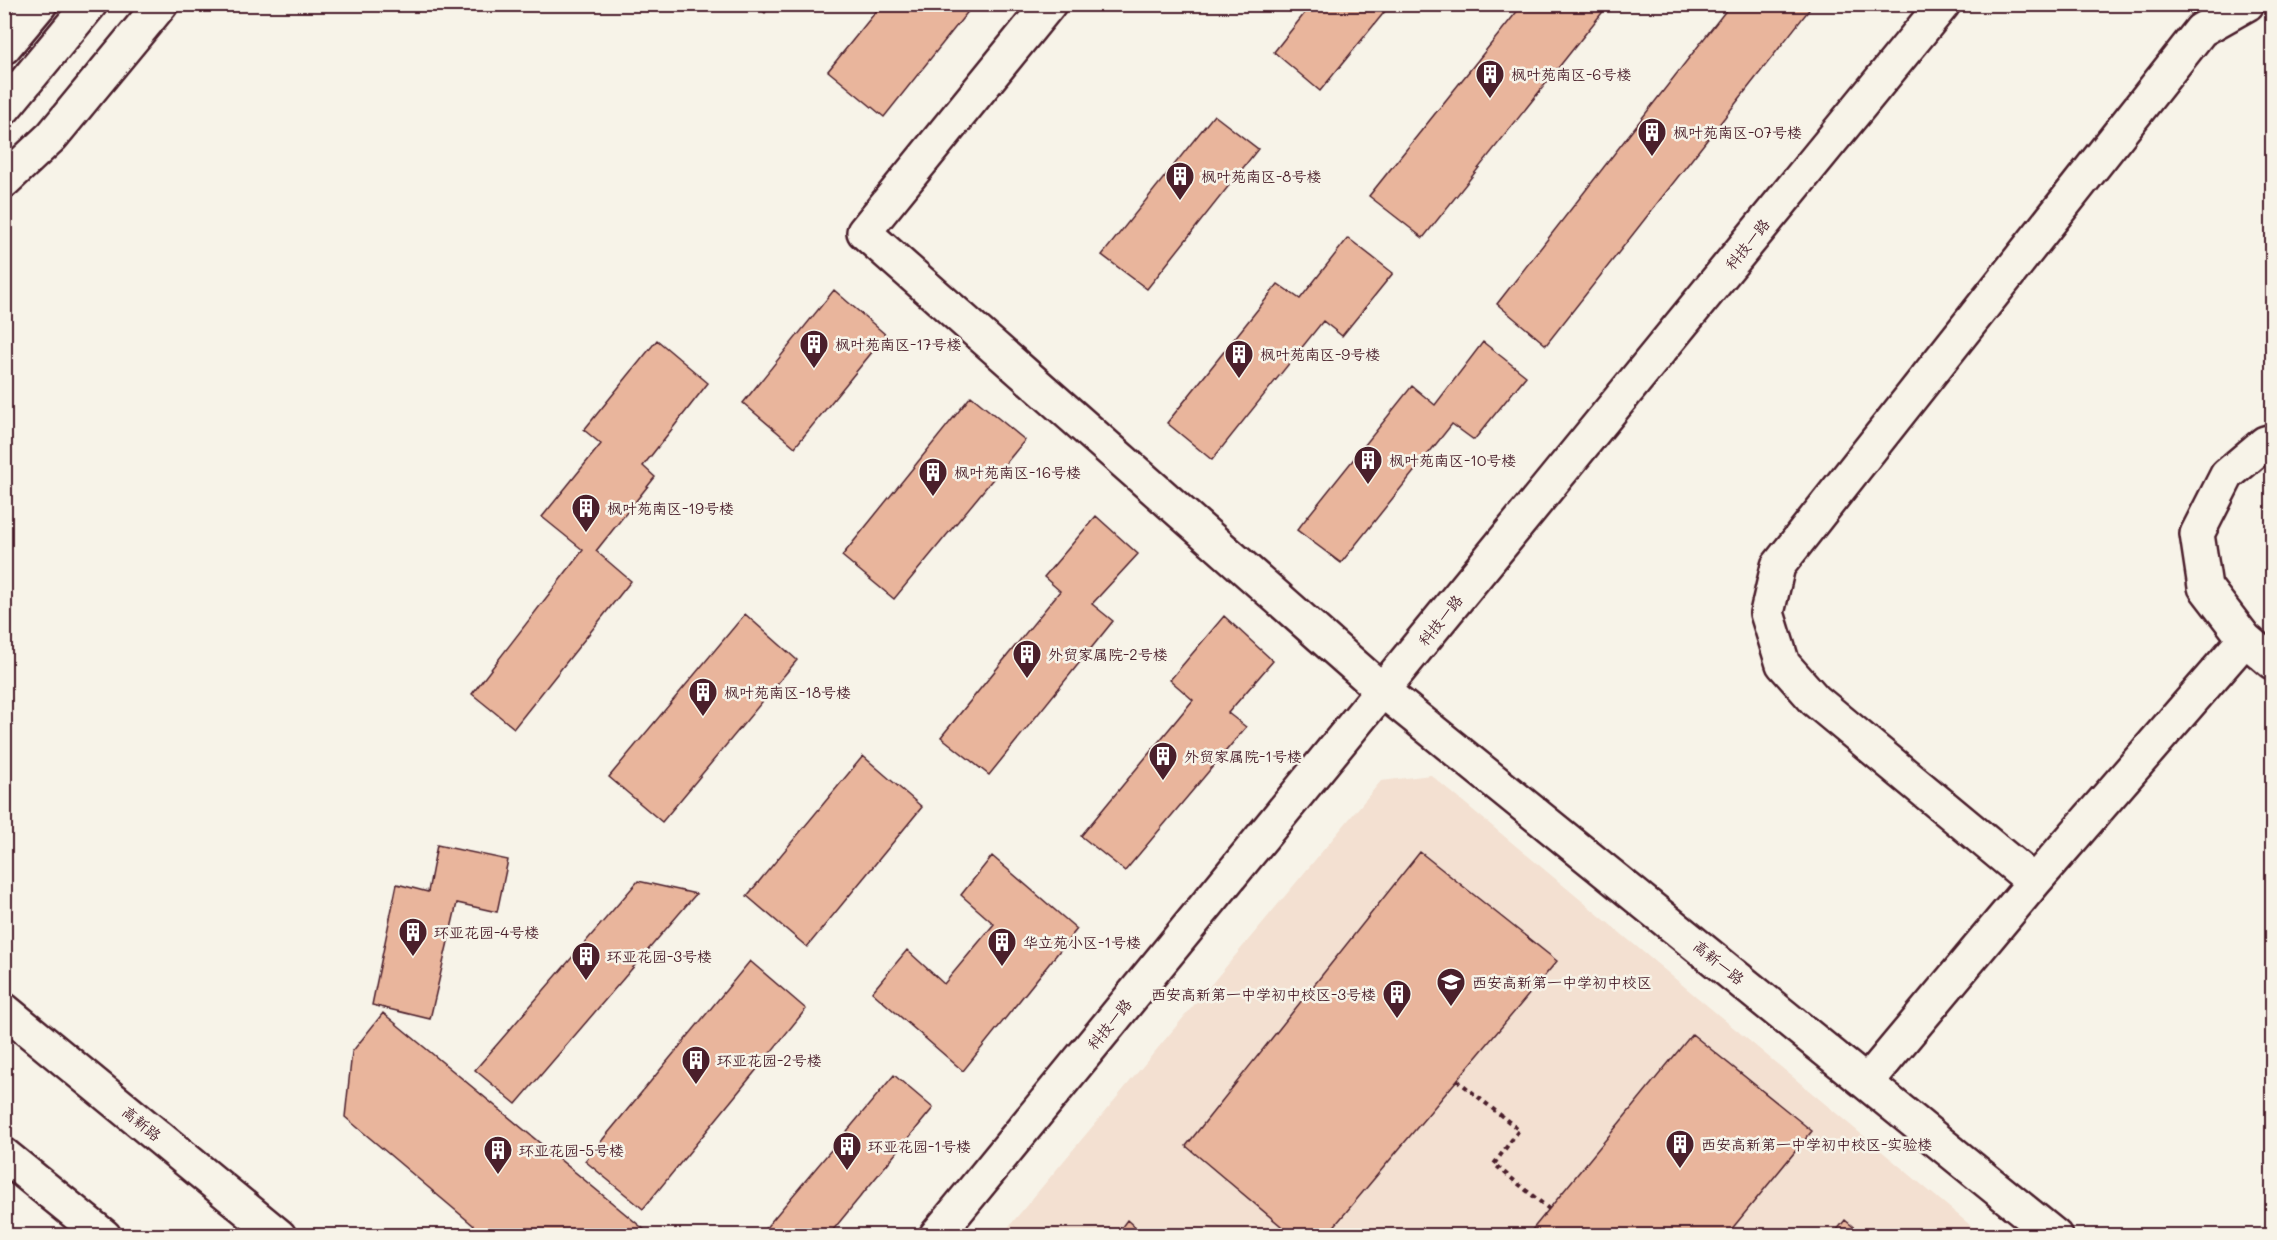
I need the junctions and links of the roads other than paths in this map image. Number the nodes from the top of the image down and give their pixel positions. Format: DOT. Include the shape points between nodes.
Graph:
graph roads {
  1 [pos="40,4"];
  2 [pos="90,4"];
  3 [pos="161,4"];
  4 [pos="1049,4"];
  5 [pos="1943,4"];
  6 [pos="2247,4"];
  7 [pos="4,47"];
  8 [pos="4,108"];
  9 [pos="4,182"];
  10 [pos="2272,441"];
  11 [pos="2245,639"];
  12 [pos="2272,662"];
  13 [pos="1382,690"];
  14 [pos="2034,882"];
  15 [pos="4,1010"];
  16 [pos="1867,1082"];
  17 [pos="4,1155"];
  18 [pos="104,1236"];
  19 [pos="279,1236"];
  20 [pos="936,1236"];
  21 [pos="2055,1236"];
  1 -- 7 [label="street"];
  2 -- 8 [label="street"];
  3 -- 9 [label="street" via="52,136"];
  4 -- 13 [label="street, 高新一路" via="864,232"];
  5 -- 13 [label="street, 科技一路"];
  6 -- 14 [label="street" via="2201,30 1778,566 1767,613 1782,664 1815,700"];
  10 -- 11 [label="street" via="2227,475 2197,534 2205,587"];
  11 -- 12 [label="street"];
  11 -- 14 [label="street"];
  13 -- 16 [label="street, 高新一路"];
  13 -- 20 [label="street, 科技一路"];
  14 -- 16 [label="street"];
  15 -- 19 [label="street, 高新路"];
  16 -- 21 [label="street, 高新一路"];
  17 -- 18 [label="street"];
}
